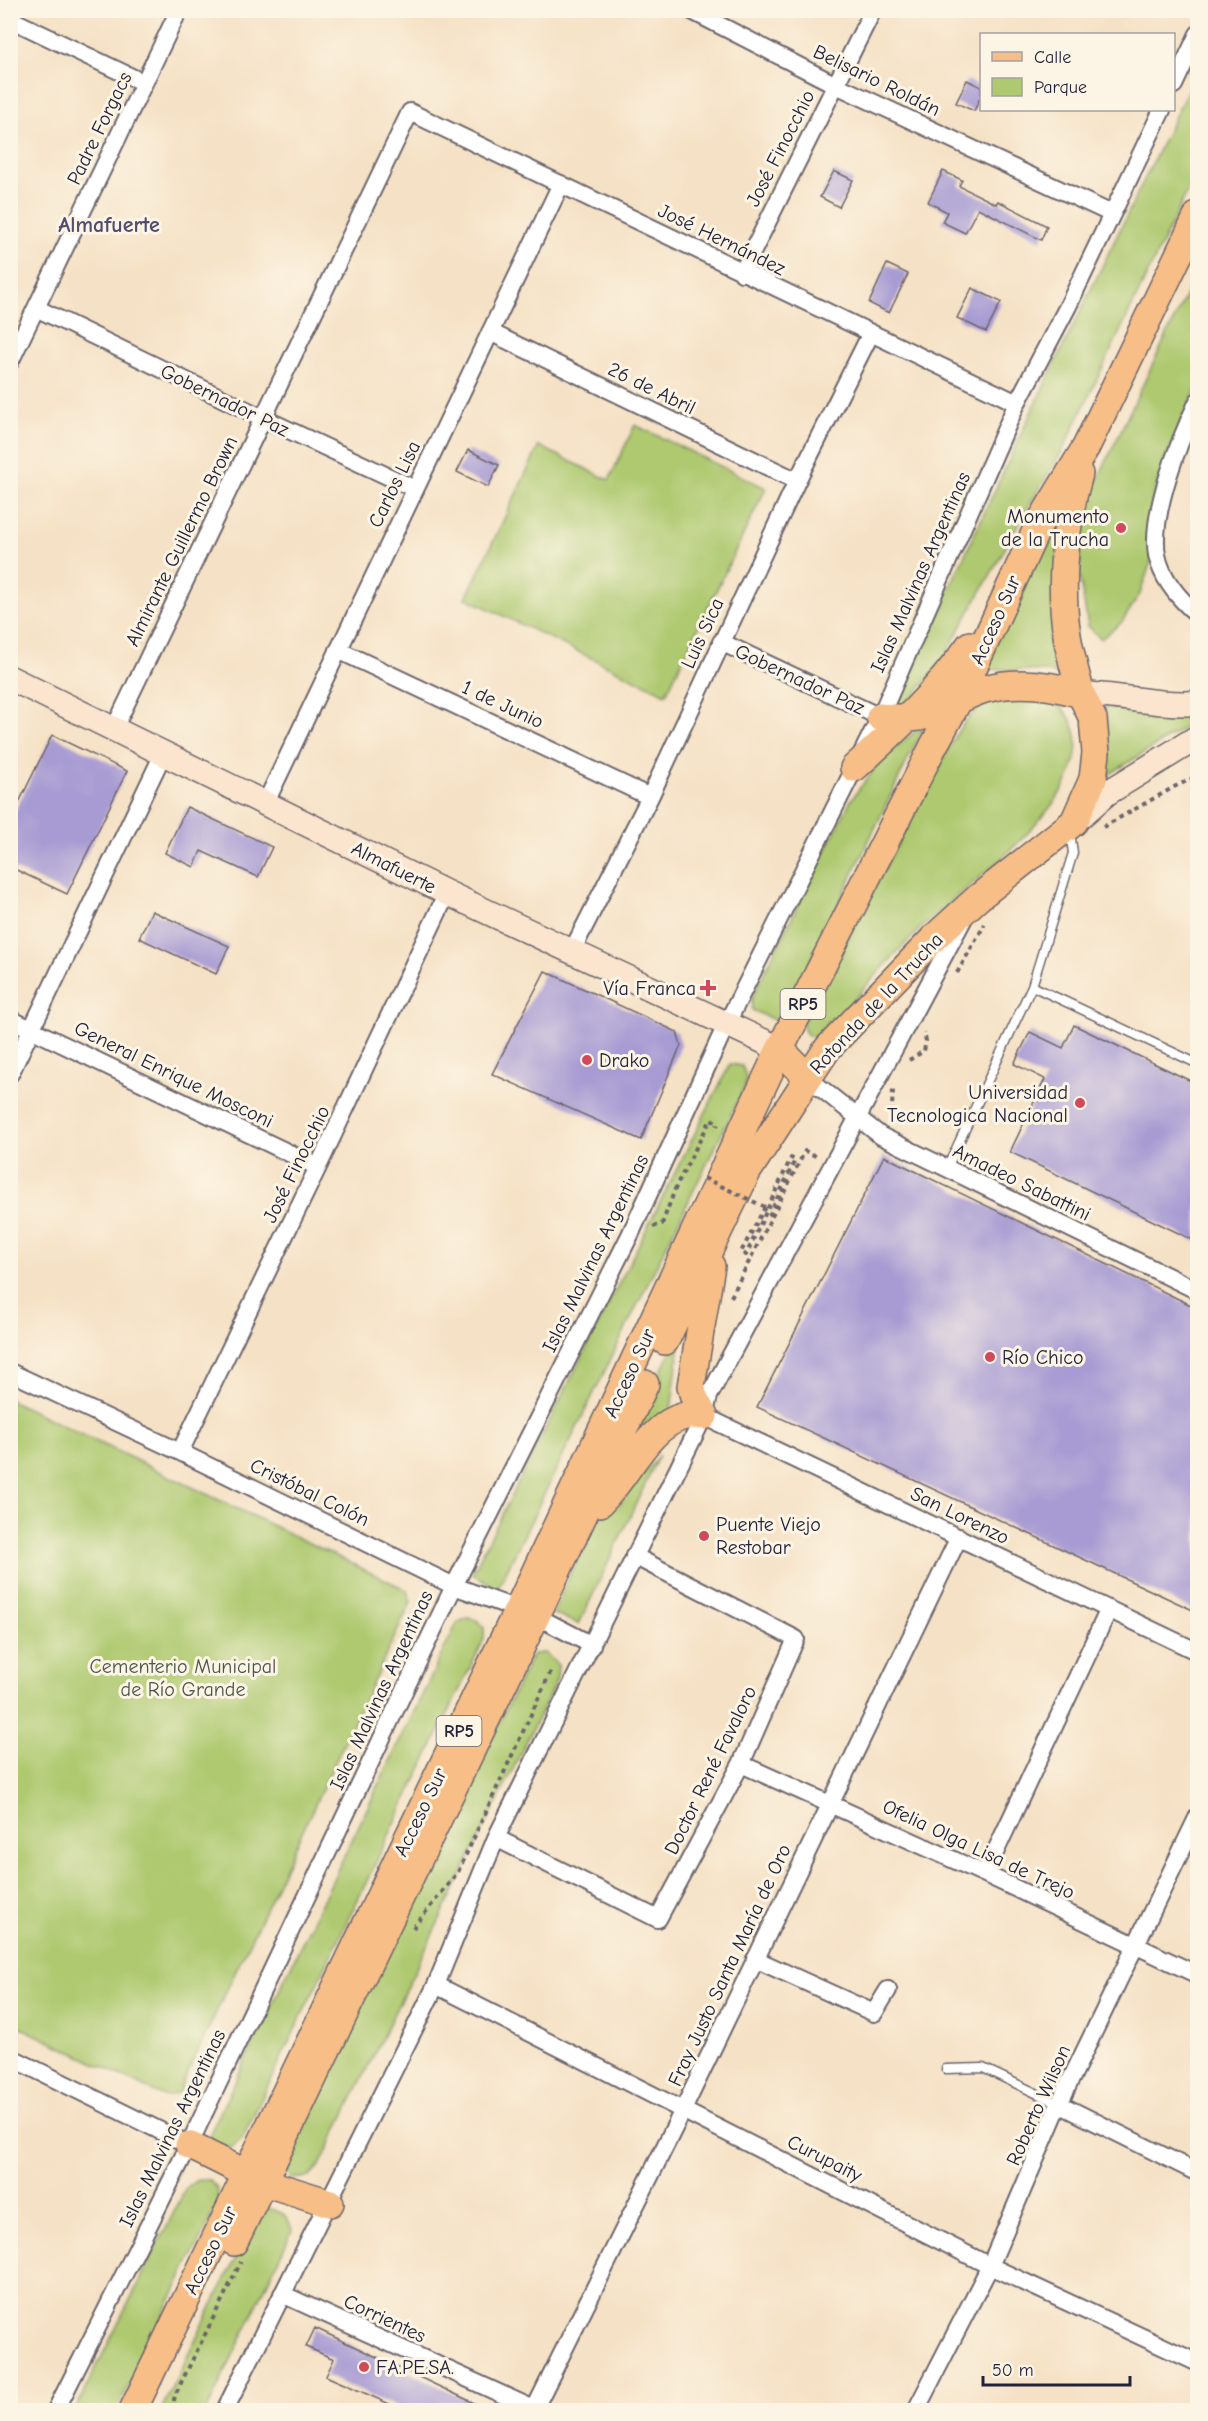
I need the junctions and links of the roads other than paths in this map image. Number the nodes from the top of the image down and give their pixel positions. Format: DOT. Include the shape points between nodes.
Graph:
graph roads {
  1 [pos="179,10"];
  2 [pos="873,10"];
  3 [pos="693,11"];
  4 [pos="10,19"];
  5 [pos="1197,34"];
  6 [pos="1175,81"];
  7 [pos="144,83"];
  8 [pos="836,85"];
  9 [pos="1162,111"];
  10 [pos="410,112"];
  11 [pos="561,184"];
  12 [pos="1112,214"];
  13 [pos="1197,215"];
  14 [pos="742,273"];
  15 [pos="36,308"];
  16 [pos="490,332"];
  17 [pos="871,333"];
  18 [pos="12,355"];
  19 [pos="1197,401"];
  20 [pos="1017,403"];
  21 [pos="263,418"];
  22 [pos="1086,447"];
  23 [pos="797,481"];
  24 [pos="415,489"];
  25 [pos="1007,592"];
  26 [pos="1197,615"];
  27 [pos="721,642"];
  28 [pos="338,650"];
  29 [pos="10,678"];
  30 [pos="1081,694"];
  31 [pos="958,701"];
  32 [pos="1197,703"];
  33 [pos="880,717"];
  34 [pos="907,719"];
  35 [pos="114,729"];
  36 [pos="1197,737"];
  37 [pos="163,754"];
  38 [pos="854,768"];
  39 [pos="650,797"];
  40 [pos="266,802"];
  41 [pos="1072,831"];
  42 [pos="447,893"];
  43 [pos="983,908"];
  44 [pos="572,951"];
  45 [pos="1032,986"];
  46 [pos="10,1019"];
  47 [pos="726,1025"];
  48 [pos="32,1029"];
  49 [pos="780,1049"];
  50 [pos="1197,1064"];
  51 [pos="10,1074"];
  52 [pos="808,1078"];
  53 [pos="856,1118"];
  54 [pos="318,1167"];
  55 [pos="946,1169"];
  56 [pos="711,1247"];
  57 [pos="1197,1291"];
  58 [pos="10,1371"];
  59 [pos="704,1416"];
  60 [pos="180,1452"];
  61 [pos="582,1520"];
  62 [pos="959,1537"];
  63 [pos="634,1556"];
  64 [pos="454,1586"];
  65 [pos="1109,1609"];
  66 [pos="527,1612"];
  67 [pos="592,1645"];
  68 [pos="1197,1652"];
  69 [pos="741,1764"];
  70 [pos="830,1803"];
  71 [pos="1197,1816"];
  72 [pos="496,1839"];
  73 [pos="985,1874"];
  74 [pos="1136,1944"];
  75 [pos="755,1959"];
  76 [pos="1197,1975"];
  77 [pos="436,1984"];
  78 [pos="888,1990"];
  79 [pos="10,2057"];
  80 [pos="946,2069"];
  81 [pos="1059,2104"];
  82 [pos="683,2110"];
  83 [pos="189,2145"];
  84 [pos="1197,2173"];
  85 [pos="254,2178"];
  86 [pos="330,2203"];
  87 [pos="990,2266"];
  88 [pos="282,2294"];
  89 [pos="1197,2363"];
  90 [pos="56,2410"];
  91 [pos="133,2410"];
  92 [pos="152,2410"];
  93 [pos="225,2410"];
  94 [pos="535,2410"];
  95 [pos="916,2410"];
  1 -- 7 [label="street, Padre Forgacs"];
  2 -- 8 [label="street, José Finocchio"];
  3 -- 8 [label="street, Belisario Roldán"];
  4 -- 7 [label="street"];
  5 -- 6 [label="street"];
  7 -- 15 [label="street, Padre Forgacs"];
  8 -- 12 [label="street, Belisario Roldán"];
  8 -- 14 [label="street, José Finocchio"];
  9 -- 12 [label="street, Islas Malvinas Argentinas"];
  10 -- 11 [label="street, José Hernández"];
  10 -- 21 [label="street, Almirante Guillermo Brown"];
  11 -- 14 [label="street, José Hernández"];
  11 -- 16 [label="street, Carlos Lisa"];
  12 -- 20 [label="street, Islas Malvinas Argentinas"];
  13 -- 22 [label="main road, Acceso Sur"];
  14 -- 17 [label="street, José Hernández"];
  15 -- 18 [label="street, Padre Forgacs"];
  15 -- 21 [label="street, Gobernador Paz"];
  16 -- 23 [label="street, 26 de Abril"];
  16 -- 24 [label="street, Carlos Lisa"];
  17 -- 20 [label="street, José Hernández"];
  17 -- 23 [label="street, Luis Sica"];
  19 -- 26 [label="street" via="1174,459 1157,526 1157,555 1167,583"];
  20 -- 33 [label="street, Islas Malvinas Argentinas"];
  21 -- 24 [label="street, Gobernador Paz"];
  21 -- 35 [label="street, Almirante Guillermo Brown"];
  22 -- 25 [label="main road, Acceso Sur" via="1040,524"];
  22 -- 30 [label="main road, Acceso Sur" via="1069,516 1064,598 1067,635"];
  23 -- 27 [label="street, Luis Sica"];
  24 -- 28 [label="street, Carlos Lisa"];
  25 -- 31 [label="main road, Acceso Sur"];
  25 -- 34 [label="main road" via="947,678"];
  27 -- 33 [label="street, Gobernador Paz"];
  27 -- 39 [label="street, Luis Sica"];
  28 -- 39 [label="street, 1 de Junio"];
  28 -- 40 [label="street, Carlos Lisa"];
  29 -- 35 [label="street, Almafuerte"];
  30 -- 31 [label="main road" via="1027,684 984,689"];
  30 -- 32 [label="street" via="1177,705"];
  30 -- 41 [label="main road, Rotonda de la Trucha / RP5" via="1093,719 1096,753 1093,779"];
  31 -- 34 [label="main road" via="928,715"];
  31 -- 49 [label="main road, Rotonda de la Trucha / RP5"];
  33 -- 34 [label="main road"];
  33 -- 38 [label="street, Islas Malvinas Argentinas"];
  34 -- 38 [label="main road"];
  35 -- 37 [label="street, Almafuerte"];
  36 -- 41 [label="street, RP5" via="1107,793"];
  37 -- 40 [label="street, Almafuerte"];
  37 -- 48 [label="street"];
  38 -- 47 [label="street, Islas Malvinas Argentinas"];
  39 -- 44 [label="street, Luis Sica"];
  40 -- 42 [label="street, Almafuerte"];
  41 -- 43 [label="main road, Rotonda de la Trucha / RP5"];
  41 -- 45 [label="lane" via="1073,853"];
  42 -- 44 [label="street, Almafuerte"];
  42 -- 54 [label="street, José Finocchio"];
  43 -- 52 [label="main road, Rotonda de la Trucha / RP5" via="922,950 836,1040"];
  43 -- 53 [label="street" via="961,923"];
  44 -- 47 [label="street, Almafuerte"];
  45 -- 50 [label="lane"];
  45 -- 55 [label="lane"];
  46 -- 48 [label="street, General Enrique Mosconi"];
  47 -- 49 [label="street, Almafuerte"];
  47 -- 64 [label="street, Islas Malvinas Argentinas" via="630,1235"];
  48 -- 51 [label="street"];
  48 -- 54 [label="street, General Enrique Mosconi"];
  49 -- 52 [label="main road, Rotonda de la Trucha"];
  49 -- 66 [label="main road, Acceso Sur / RP5"];
  52 -- 53 [label="street, Amadeo Sabattini"];
  52 -- 56 [label="main road, Acceso Sur / RP5" via="747,1172"];
  53 -- 55 [label="street, Amadeo Sabattini" via="881,1136"];
  53 -- 59 [label="street" via="709,1396"];
  54 -- 60 [label="street, José Finocchio"];
  55 -- 57 [label="street, Amadeo Sabattini"];
  56 -- 59 [label="main road" via="691,1386"];
  56 -- 61 [label="main road, Acceso Sur / RP5"];
  58 -- 60 [label="street, Cristóbal Colón"];
  59 -- 61 [label="main road" via="686,1415 657,1433 613,1491"];
  59 -- 62 [label="street, San Lorenzo"];
  59 -- 63 [label="street"];
  60 -- 64 [label="street, Cristóbal Colón"];
  61 -- 66 [label="main road, Acceso Sur / RP5"];
  62 -- 65 [label="street, San Lorenzo"];
  62 -- 70 [label="street, Fray Justo Santa María de Oro"];
  63 -- 67 [label="street"];
  63 -- 69 [label="street, Doctor René Favaloro" via="796,1639"];
  64 -- 66 [label="street, Cristóbal Colón"];
  64 -- 83 [label="street, Islas Malvinas Argentinas"];
  65 -- 68 [label="street, San Lorenzo"];
  65 -- 73 [label="street"];
  66 -- 67 [label="street, Cristóbal Colón"];
  66 -- 85 [label="main road, Acceso Sur / RP5"];
  67 -- 72 [label="street"];
  69 -- 70 [label="street, Ofelia Olga Lisa de Trejo"];
  69 -- 72 [label="street, Doctor René Favaloro" via="658,1919"];
  70 -- 73 [label="street, Ofelia Olga Lisa de Trejo"];
  70 -- 75 [label="street, Fray Justo Santa María de Oro"];
  71 -- 74 [label="street, Roberto Wilson"];
  72 -- 77 [label="street"];
  73 -- 74 [label="street, Ofelia Olga Lisa de Trejo"];
  74 -- 76 [label="street, Ofelia Olga Lisa de Trejo"];
  74 -- 81 [label="street, Roberto Wilson"];
  75 -- 78 [label="street" via="874,2013"];
  75 -- 82 [label="street, Fray Justo Santa María de Oro"];
  77 -- 82 [label="street, Curupaity"];
  77 -- 86 [label="street"];
  79 -- 83 [label="street"];
  80 -- 81 [label="lane" via="983,2068"];
  81 -- 84 [label="street"];
  81 -- 87 [label="street, Roberto Wilson"];
  82 -- 87 [label="street, Curupaity"];
  82 -- 94 [label="street, Fray Justo Santa María de Oro"];
  83 -- 85 [label="main road"];
  83 -- 90 [label="street, Islas Malvinas Argentinas"];
  85 -- 86 [label="main road"];
  85 -- 91 [label="main road, Acceso Sur / RP5"];
  85 -- 92 [label="main road, Acceso Sur / RP5"];
  86 -- 88 [label="street"];
  87 -- 89 [label="street, Curupaity"];
  87 -- 95 [label="street, Roberto Wilson"];
  88 -- 93 [label="street"];
  88 -- 94 [label="street, Corrientes"];
}
